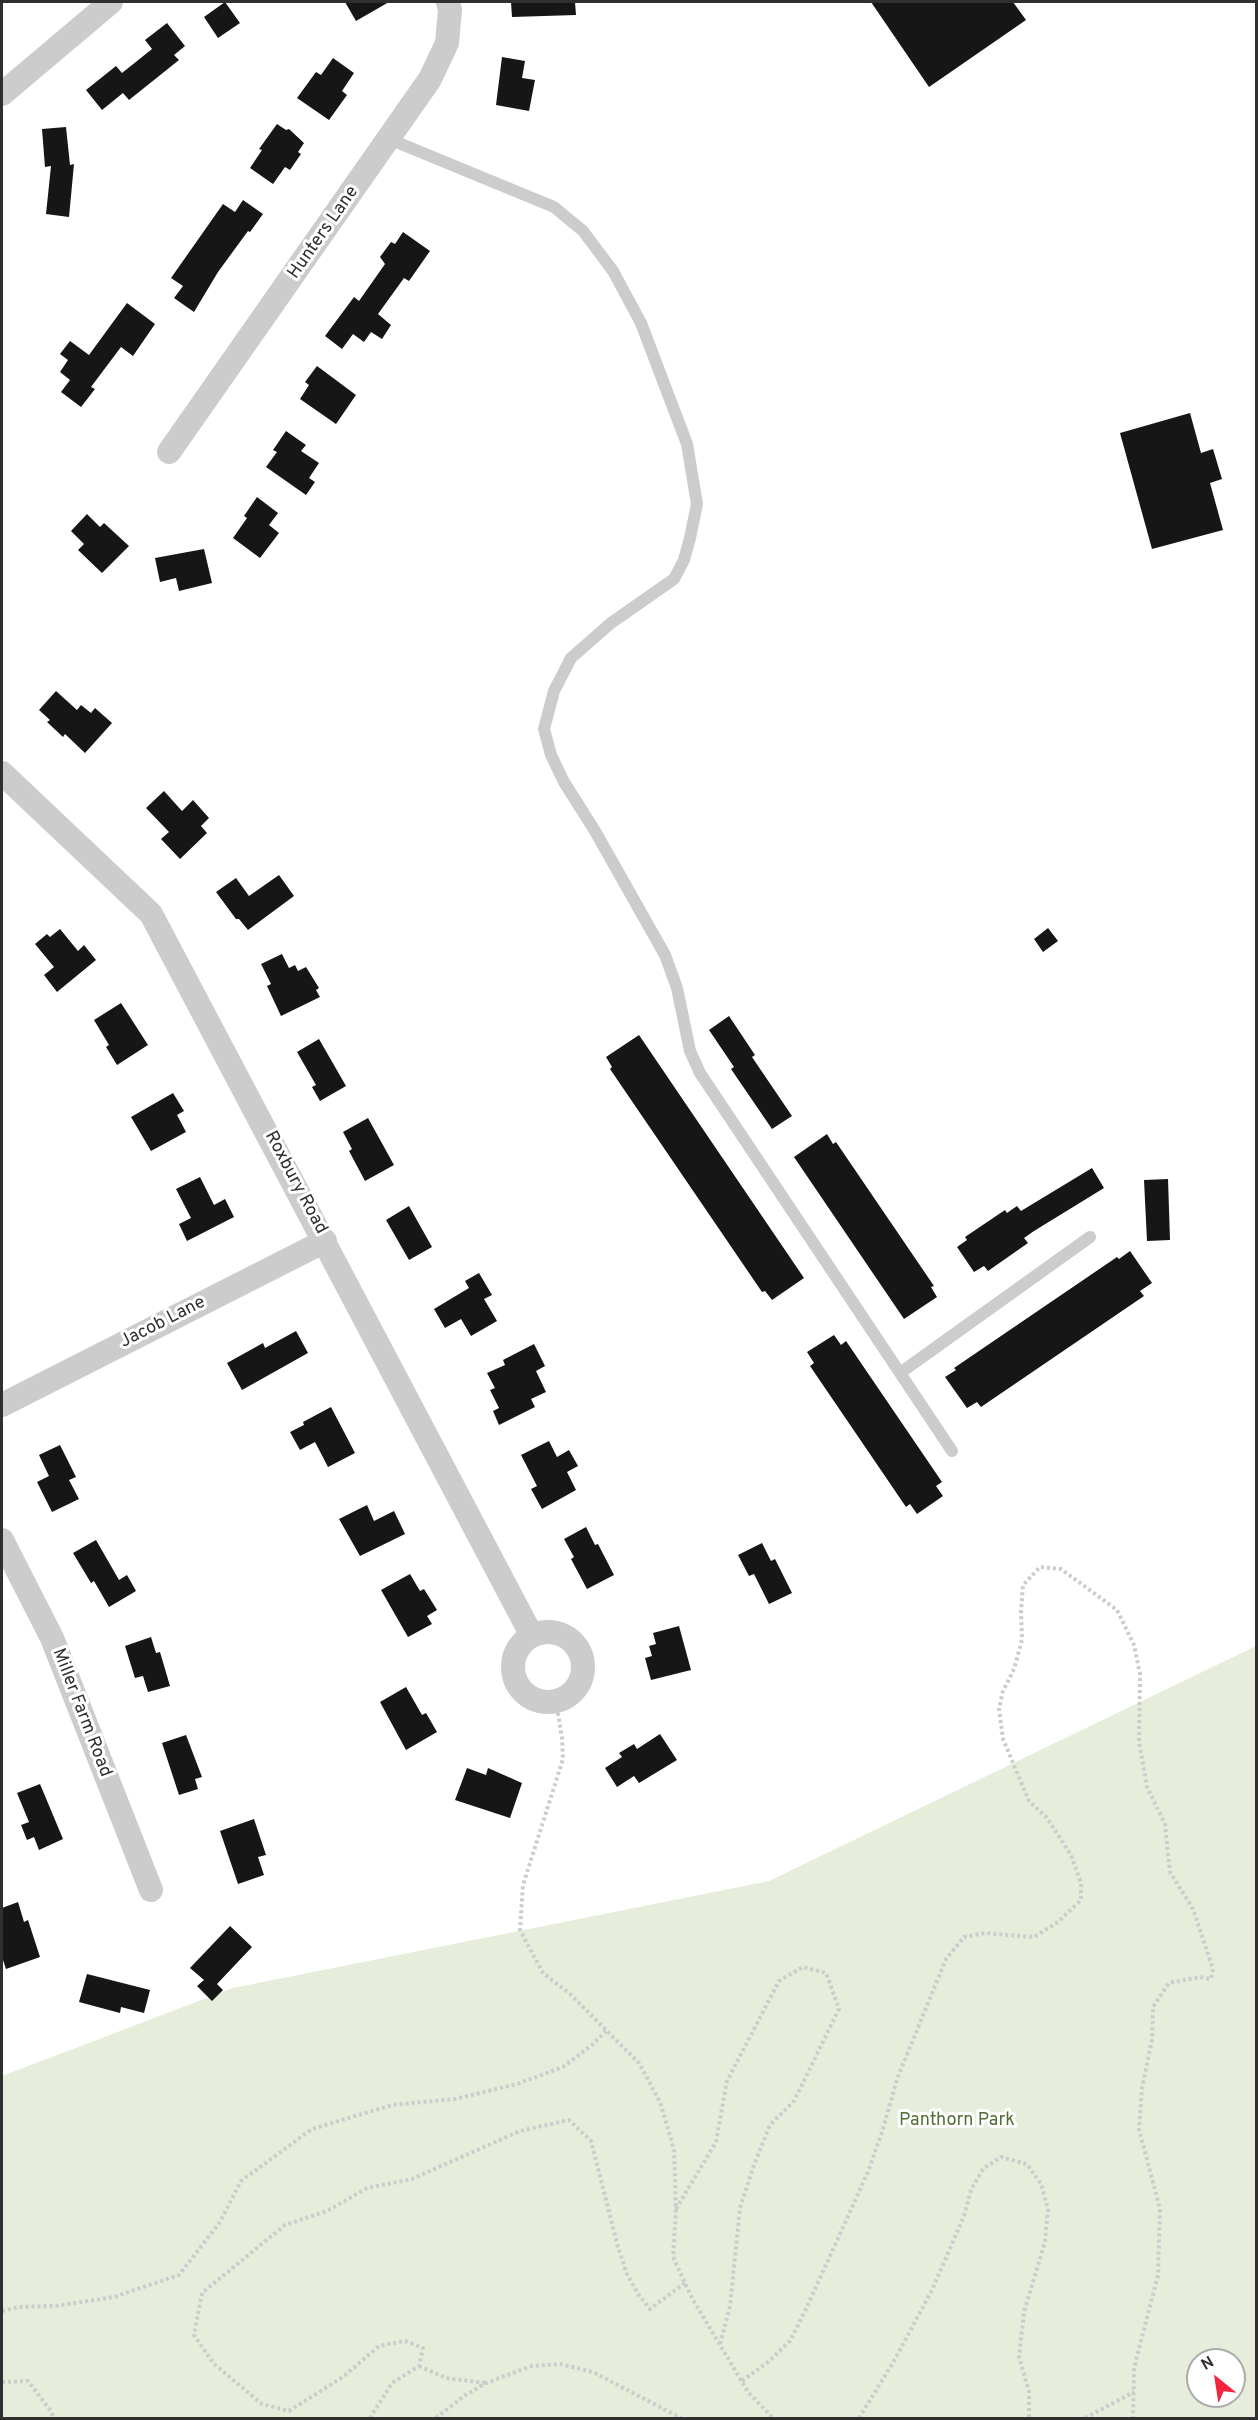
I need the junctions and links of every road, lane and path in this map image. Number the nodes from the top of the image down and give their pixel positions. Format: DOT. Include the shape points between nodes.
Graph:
graph roads {
  1 [pos="111,2"];
  2 [pos="448,2"];
  3 [pos="2,94"];
  4 [pos="389,138"];
  5 [pos="169,452"];
  6 [pos="2,773"];
  7 [pos="1090,1237"];
  8 [pos="325,1241"];
  9 [pos="900,1373"];
  10 [pos="2,1405"];
  11 [pos="952,1451"];
  12 [pos="2,1540"];
  13 [pos="532,1636"];
  14 [pos="556,1701"];
  15 [pos="151,1890"];
  16 [pos="606,2031"];
  17 [pos="676,2210"];
  18 [pos="685,2283"];
  19 [pos="2,2311"];
  20 [pos="720,2344"];
  21 [pos="418,2366"];
  22 [pos="742,2381"];
  23 [pos="2,2382"];
  24 [pos="486,2383"];
  25 [pos="1134,2392"];
  26 [pos="54,2418"];
  27 [pos="370,2418"];
  28 [pos="436,2418"];
  29 [pos="681,2418"];
  30 [pos="773,2418"];
  31 [pos="859,2418"];
  32 [pos="1029,2418"];
  33 [pos="1085,2418"];
  34 [pos="1133,2418"];
  1 -- 3 [label="street"];
  2 -- 4 [label="street, Hunters Lane" via="447,43 430,79"];
  4 -- 5 [label="street, Hunters Lane"];
  4 -- 9 [label="lane" via="554,207 583,231 613,271 641,323 687,444 697,504 690,538 674,579 611,623 571,658 554,691 544,729 564,782 665,956 677,988 690,1052 700,1073"];
  6 -- 8 [label="street, Roxbury Road" via="151,914"];
  7 -- 9 [label="lane"];
  8 -- 10 [label="street, Jacob Lane"];
  8 -- 13 [label="street, Roxbury Road"];
  9 -- 11 [label="lane"];
  12 -- 15 [label="street, Miller Farm Road" via="52,1638"];
  13 -- 14 [label="street" via="515,1653 514,1677 521,1690 532,1698"];
  13 -- 14 [label="street" via="544,1632 560,1634 574,1643 581,1655 583,1668 578,1685"];
  14 -- 16 [label="path" via="562,1759 523,1885 520,1930 543,1973"];
  16 -- 17 [label="path" via="639,2063 660,2102 674,2149"];
  16 -- 19 [label="path" via="563,2067 517,2084 455,2099 392,2105 312,2129 241,2181 220,2222 179,2275 114,2297"];
  17 -- 18 [label="path" via="673,2257"];
  17 -- 20 [label="path" via="716,2142 727,2081 779,1981 802,1967 826,1973 839,2008 794,2101 770,2125 754,2165 740,2208 730,2306"];
  18 -- 20 [label="path"];
  18 -- 21 [label="path" via="651,2309 638,2294 618,2247 591,2141 569,2120 520,2131 412,2179 367,2188 327,2211 285,2225 202,2293 194,2335 214,2364 262,2404 289,2411 344,2377 379,2346 405,2341 423,2348"];
  20 -- 22 [label="path"];
  21 -- 24 [label="path" via="446,2378"];
  21 -- 27 [label="path" via="392,2383"];
  22 -- 25 [label="path" via="790,2341 806,2309 868,2172 897,2079 946,1959 964,1937 985,1933 1034,1937 1058,1922 1081,1900 1081,1883 1071,1855 1047,1818 1029,1801 1004,1738 999,1709 1022,1640 1023,1586 1040,1567 1060,1569 1117,1610 1134,1645 1140,1674 1139,1742 1147,1787 1165,1824 1170,1872 1193,1909 1214,1969 1211,1979 1200,1977 1169,1983 1153,2007 1139,2129 1160,2209 1158,2274 1134,2368"];
  22 -- 30 [label="path"];
  23 -- 26 [label="path" via="28,2381"];
  24 -- 28 [label="path"];
  24 -- 29 [label="path" via="532,2366 560,2364 593,2372"];
  25 -- 33 [label="path"];
  25 -- 34 [label="path"];
  31 -- 32 [label="path" via="932,2290 971,2190 983,2169 1001,2157 1027,2164 1041,2184 1048,2209 1046,2242 1024,2312 1019,2357 1029,2392"];
}
